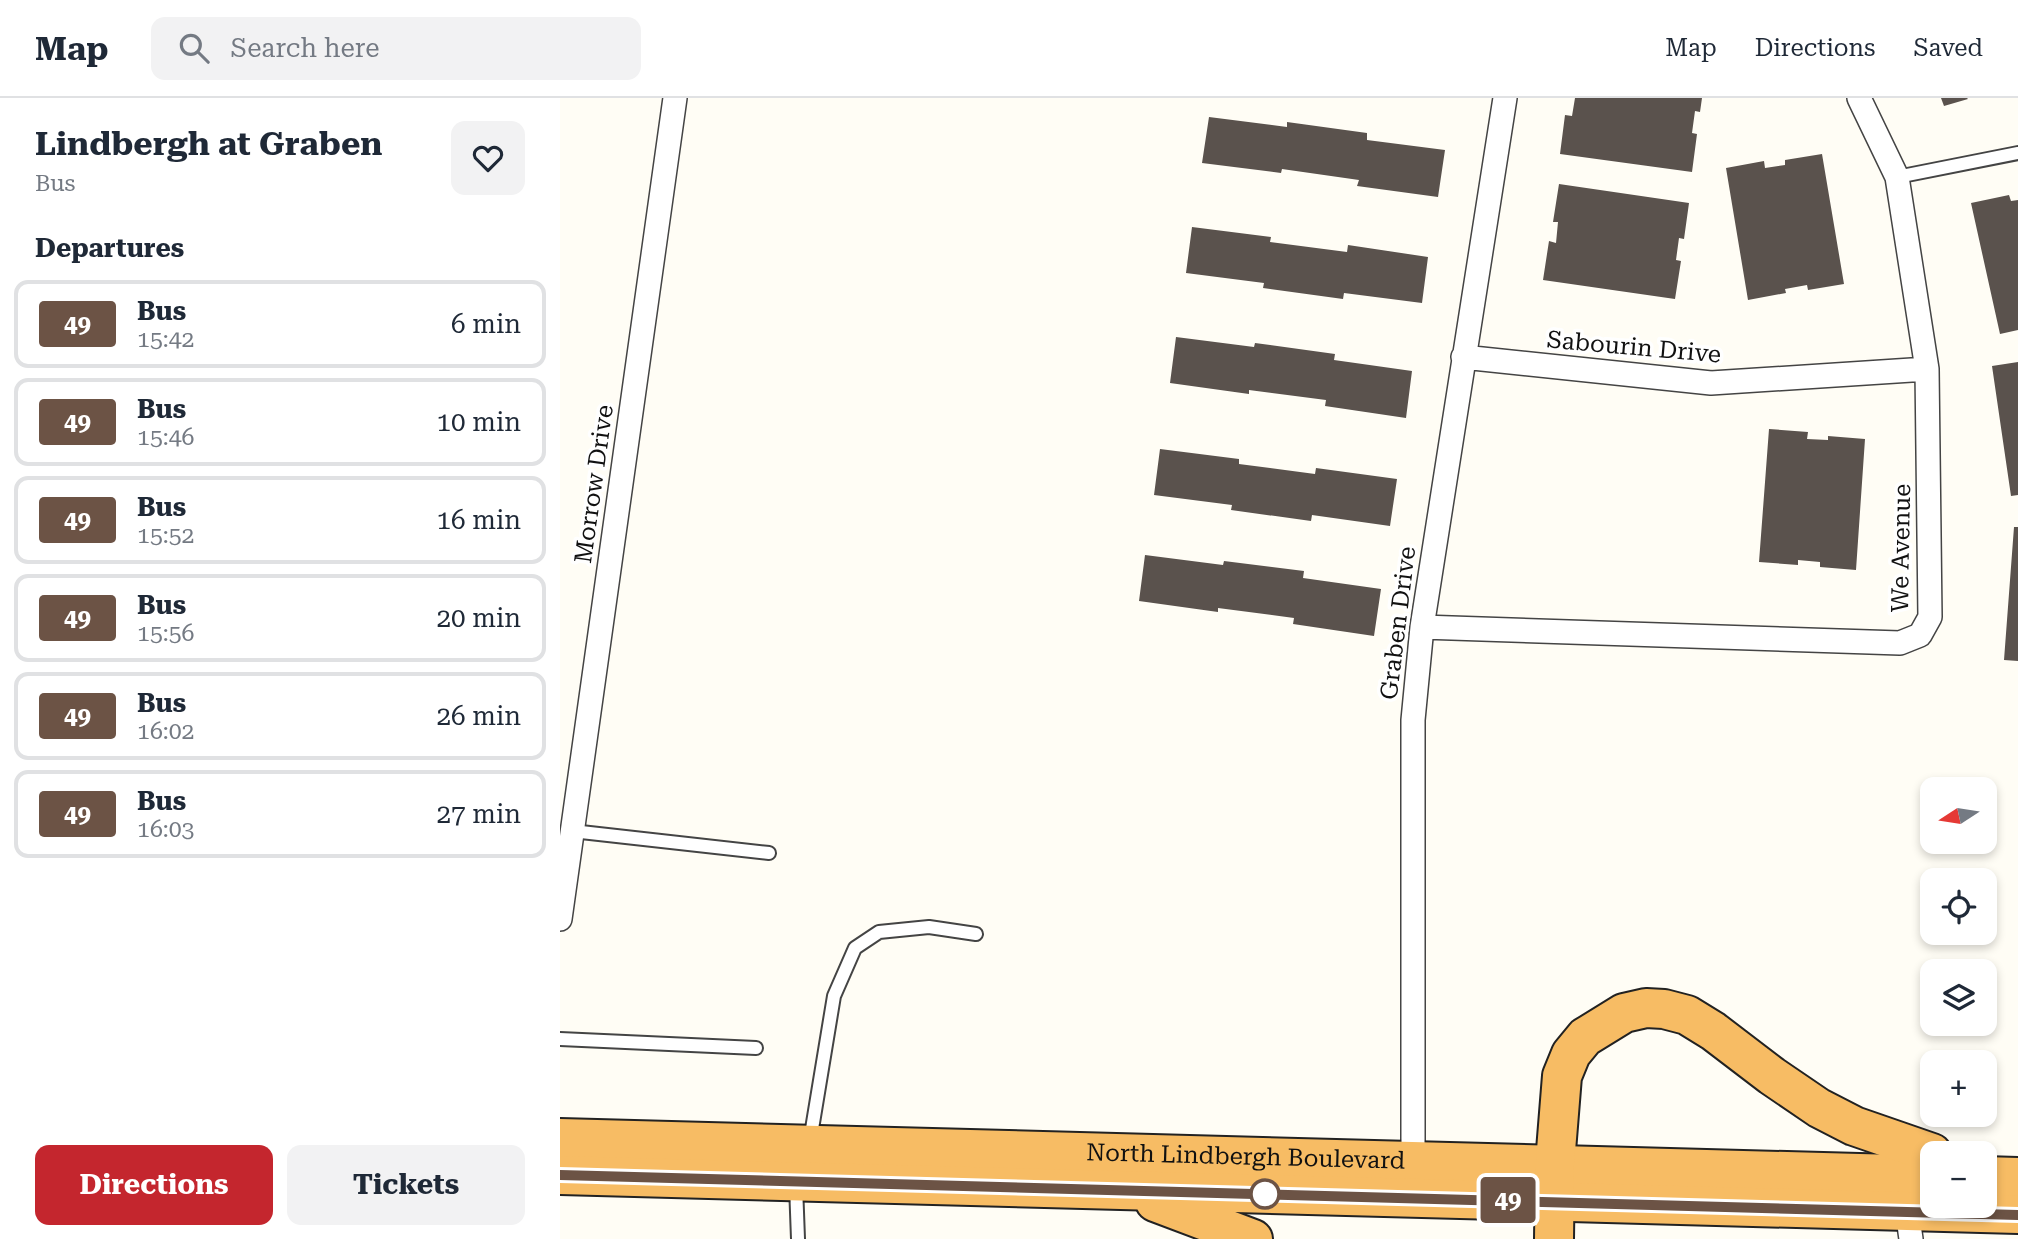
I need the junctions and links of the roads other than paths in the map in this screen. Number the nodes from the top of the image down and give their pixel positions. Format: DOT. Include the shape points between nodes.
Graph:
graph roads {
  1 [pos="675,98"];
  2 [pos="1505,98"];
  3 [pos="1859,98"];
  4 [pos="2018,153"];
  5 [pos="1897,177"];
  6 [pos="1463,357"];
  7 [pos="1927,369"];
  8 [pos="1422,626"];
  9 [pos="572,831"];
  10 [pos="769,853"];
  11 [pos="560,919"];
  12 [pos="976,934"];
  13 [pos="560,1039"];
  14 [pos="756,1048"];
  15 [pos="560,1138"];
  16 [pos="809,1144"];
  17 [pos="1920,1149"];
  18 [pos="1413,1160"];
  19 [pos="1555,1163"];
  20 [pos="560,1175"];
  21 [pos="1920,1175"];
  22 [pos="796,1181"];
  23 [pos="1124,1190"];
  24 [pos="1555,1201"];
  25 [pos="2003,1218"];
  26 [pos="1909,1225"];
  27 [pos="798,1239"];
  28 [pos="1253,1239"];
  29 [pos="1554,1239"];
  1 -- 9 [label="street, Morrow Drive"];
  2 -- 6 [label="street, Graben Drive"];
  3 -- 5 [label="street, We Avenue"];
  4 -- 5 [label="lane"];
  5 -- 7 [label="street, We Avenue"];
  6 -- 7 [label="street, Sabourin Drive" via="1711,383"];
  6 -- 8 [label="street, Graben Drive"];
  7 -- 8 [label="street, We Avenue" via="1930,617 1920,635 1900,643"];
  8 -- 18 [label="street, Graben Drive" via="1413,720"];
  9 -- 10 [label="lane"];
  9 -- 11 [label="street, Morrow Drive"];
  12 -- 16 [label="lane" via="929,927 879,932 855,948 834,996"];
  13 -- 14 [label="lane"];
  15 -- 16 [label="highway, North Lindbergh Boulevard"];
  16 -- 18 [label="highway, North Lindbergh Boulevard"];
  17 -- 19 [label="highway" via="1854,1126 1819,1108 1687,1015 1646,1008 1601,1025 1571,1054 1559,1095"];
  18 -- 19 [label="highway, North Lindbergh Boulevard"];
  19 -- 21 [label="highway, North Lindbergh Boulevard"];
  19 -- 24 [label="highway"];
  20 -- 22 [label="highway, North Lindbergh Boulevard"];
  22 -- 23 [label="highway, North Lindbergh Boulevard"];
  22 -- 27 [label="lane"];
  23 -- 24 [label="highway, North Lindbergh Boulevard"];
  23 -- 28 [label="highway"];
  24 -- 26 [label="highway, North Lindbergh Boulevard"];
  24 -- 29 [label="highway"];
  25 -- 26 [label="highway, North Lindbergh Boulevard"];
}
